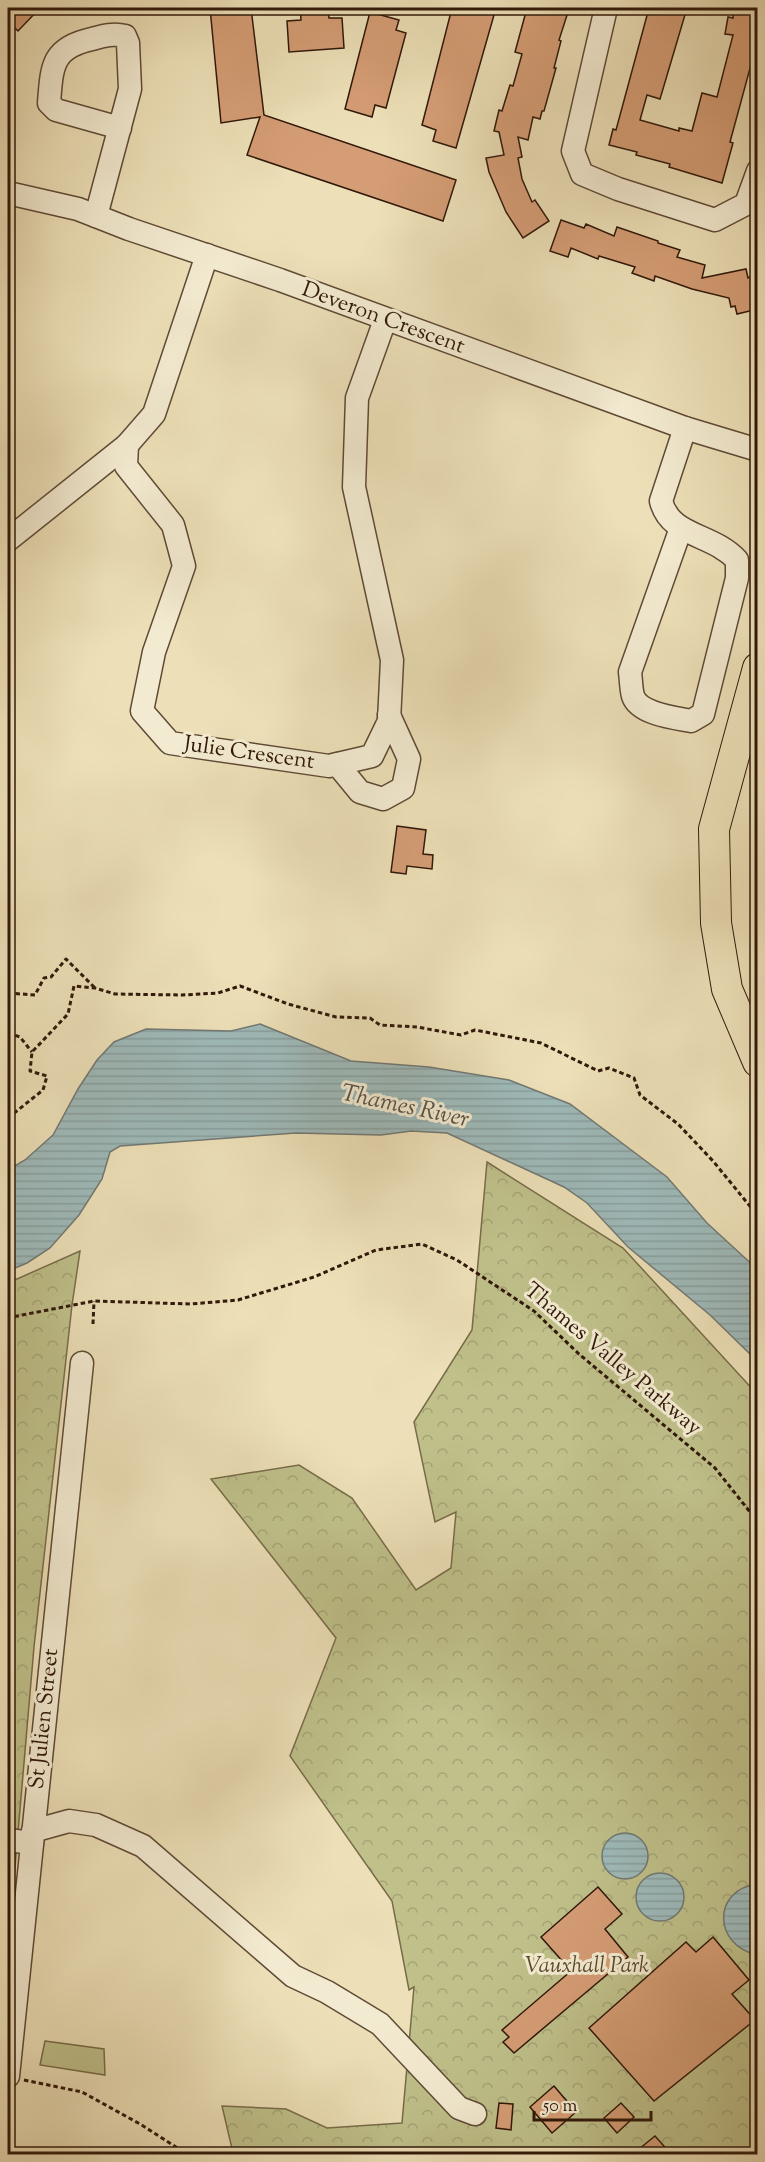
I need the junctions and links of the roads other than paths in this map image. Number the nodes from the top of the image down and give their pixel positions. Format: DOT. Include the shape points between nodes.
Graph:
graph roads {
  1 [pos="606,8"];
  2 [pos="120,128"];
  3 [pos="758,171"];
  4 [pos="8,193"];
  5 [pos="96,216"];
  6 [pos="207,255"];
  7 [pos="386,320"];
  8 [pos="685,428"];
  9 [pos="127,445"];
  10 [pos="758,450"];
  11 [pos="681,528"];
  12 [pos="8,540"];
  13 [pos="758,668"];
  14 [pos="389,715"];
  15 [pos="337,765"];
  16 [pos="758,1062"];
  17 [pos="82,1363"];
  18 [pos="33,1837"];
  19 [pos="8,1840"];
  20 [pos="16,1903"];
  21 [pos="12,1986"];
  22 [pos="8,2076"];
  23 [pos="475,2114"];
  1 -- 3 [label="street" via="573,151 582,174 715,220 746,204"];
  2 -- 2 [label="street" via="130,88 125,36 115,34 75,43 58,56 51,72 49,103 56,110"];
  2 -- 5 [label="street"];
  4 -- 5 [label="street, Deveron Crescent"];
  5 -- 6 [label="street, Deveron Crescent"];
  6 -- 7 [label="street, Deveron Crescent"];
  6 -- 9 [label="street" via="154,414"];
  7 -- 8 [label="street, Deveron Crescent"];
  7 -- 14 [label="street, Julie Crescent" via="357,398 354,487 392,660"];
  8 -- 10 [label="street, Deveron Crescent"];
  8 -- 11 [label="street" via="661,501 664,513"];
  9 -- 12 [label="street"];
  9 -- 15 [label="street, Julie Crescent" via="126,466 173,525 184,566 154,652 142,711 170,743"];
  11 -- 11 [label="street" via="712,541 737,560 737,578 703,714 691,721 642,707 633,697 630,672"];
  13 -- 16 [label="main road" via="714,829 716,923 727,989"];
  14 -- 15 [label="street, Julie Crescent" via="372,756"];
  14 -- 15 [label="street, Julie Crescent" via="409,759 403,788 383,799 360,792"];
  17 -- 18 [label="street, St Julien Street"];
  18 -- 19 [label="street"];
  18 -- 20 [label="street, St Julien Street"];
  18 -- 23 [label="street" via="69,1821 96,1825 143,1846 293,1976 380,2024 459,2108"];
  20 -- 21 [label="street, St Julien Street"];
  21 -- 22 [label="street, St Julien Street"];
}
